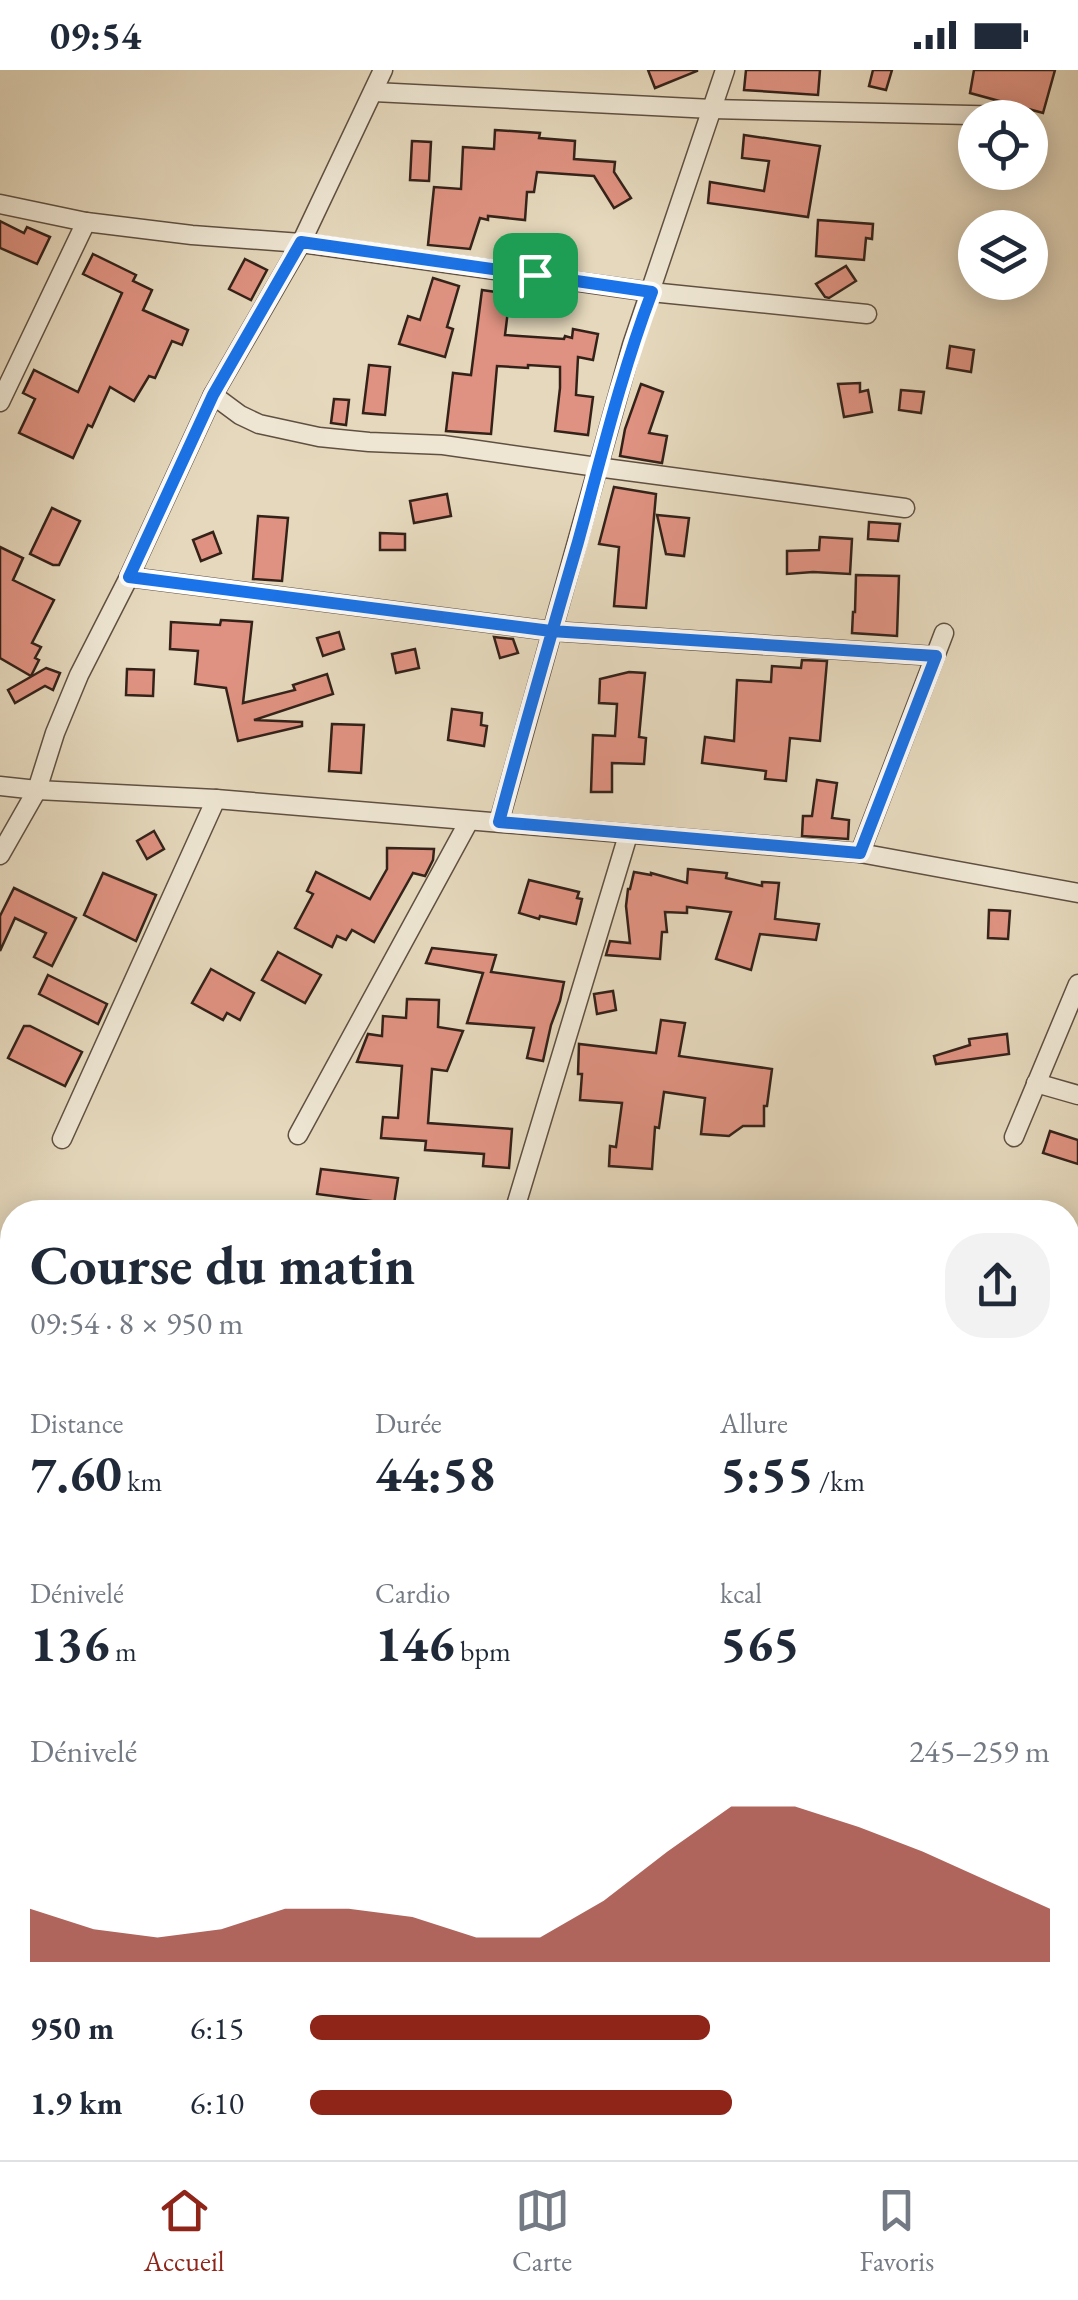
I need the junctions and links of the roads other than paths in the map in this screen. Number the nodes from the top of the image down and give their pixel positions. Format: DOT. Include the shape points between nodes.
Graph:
graph roads {
  1 [pos="383,70"];
  2 [pos="724,70"];
  3 [pos="374,92"];
  4 [pos="712,108"];
  5 [pos="958,115"];
  6 [pos="0,204"];
  7 [pos="86,222"];
  8 [pos="301,242"];
  9 [pos="652,292"];
  10 [pos="867,314"];
  11 [pos="213,395"];
  12 [pos="0,402"];
  13 [pos="596,468"];
  14 [pos="905,508"];
  15 [pos="129,577"];
  16 [pos="551,631"];
  17 [pos="944,633"];
  18 [pos="936,656"];
  19 [pos="0,786"];
  20 [pos="36,790"];
  21 [pos="216,799"];
  22 [pos="469,821"];
  23 [pos="499,822"];
  24 [pos="628,835"];
  25 [pos="860,853"];
  26 [pos="0,855"];
  27 [pos="1078,893"];
  28 [pos="1078,984"];
  29 [pos="1036,1083"];
  30 [pos="1078,1096"];
  31 [pos="298,1135"];
  32 [pos="1014,1137"];
  33 [pos="62,1139"];
  34 [pos="518,1200"];
  1 -- 3 [label="street"];
  2 -- 4 [label="street"];
  3 -- 4 [label="street"];
  3 -- 8 [label="street"];
  4 -- 5 [label="street"];
  4 -- 9 [label="street"];
  6 -- 7 [label="street"];
  7 -- 8 [label="street"];
  7 -- 12 [label="street"];
  8 -- 9 [label="street"];
  8 -- 11 [label="street"];
  9 -- 10 [label="street"];
  9 -- 13 [label="street"];
  11 -- 13 [label="street" via="259,424 319,438 443,445"];
  11 -- 15 [label="street"];
  13 -- 14 [label="street"];
  13 -- 16 [label="street"];
  15 -- 16 [label="street"];
  15 -- 20 [label="street" via="78,675"];
  16 -- 18 [label="street"];
  16 -- 23 [label="street"];
  17 -- 18 [label="street"];
  18 -- 25 [label="street"];
  19 -- 20 [label="street"];
  20 -- 21 [label="street"];
  20 -- 26 [label="street"];
  21 -- 22 [label="street"];
  21 -- 33 [label="street"];
  22 -- 23 [label="street"];
  22 -- 31 [label="street"];
  23 -- 24 [label="street"];
  24 -- 25 [label="street"];
  24 -- 34 [label="street"];
  25 -- 27 [label="street"];
  28 -- 29 [label="street"];
  29 -- 30 [label="street"];
  29 -- 32 [label="street"];
}
